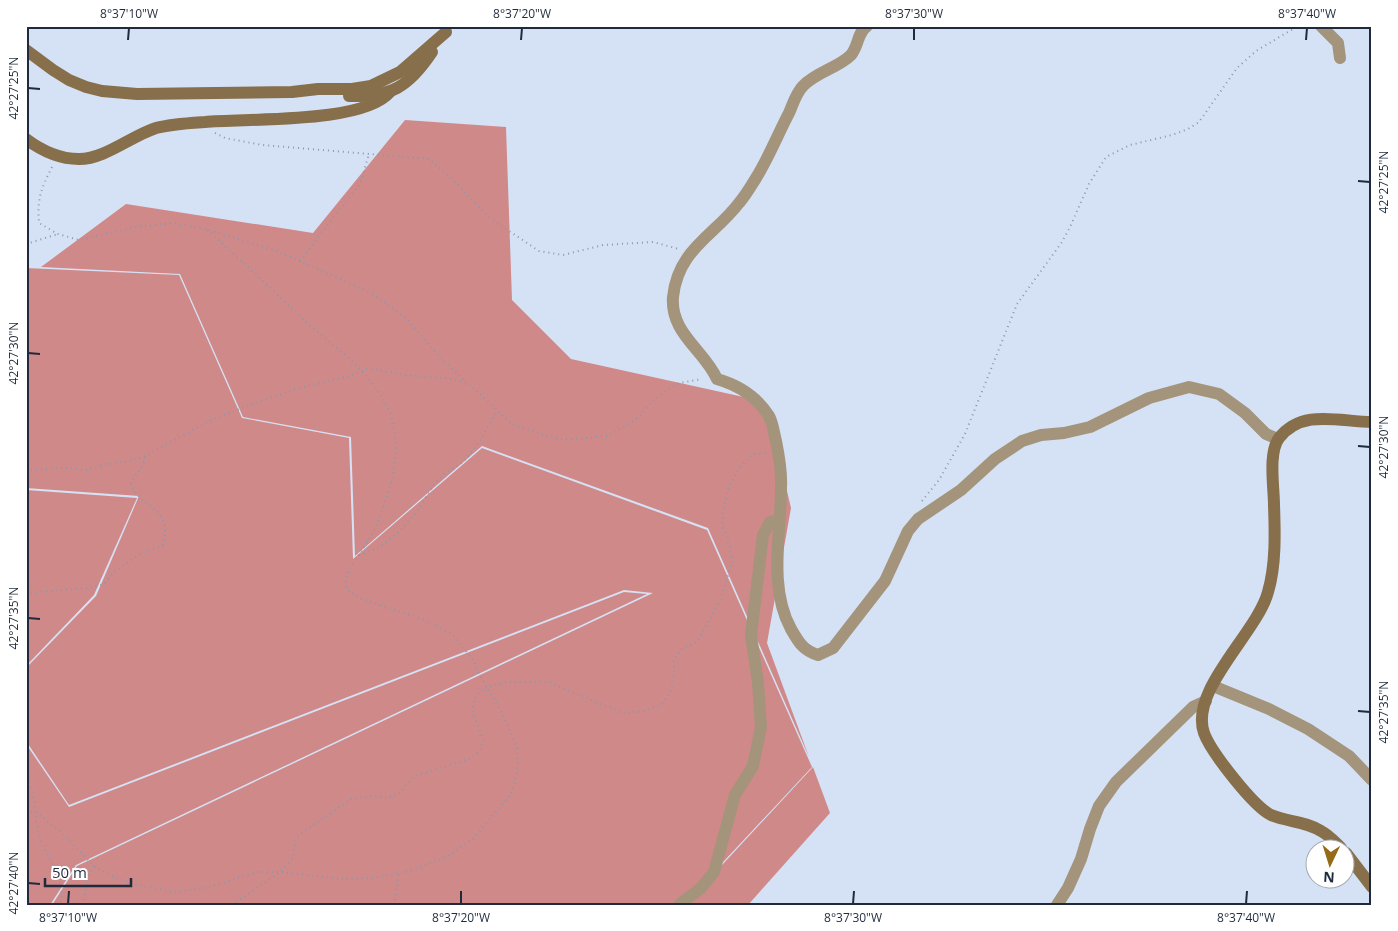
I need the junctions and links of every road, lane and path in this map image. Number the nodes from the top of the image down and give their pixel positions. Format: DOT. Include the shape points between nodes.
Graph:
graph roads {
  1 [pos="1298,26"];
  2 [pos="1321,26"];
  3 [pos="861,28"];
  4 [pos="448,29"];
  5 [pos="26,50"];
  6 [pos="1340,58"];
  7 [pos="292,92"];
  8 [pos="390,92"];
  9 [pos="363,97"];
  10 [pos="192,123"];
  11 [pos="26,139"];
  12 [pos="369,154"];
  13 [pos="60,158"];
  14 [pos="206,229"];
  15 [pos="58,234"];
  16 [pos="26,244"];
  17 [pos="691,252"];
  18 [pos="300,261"];
  19 [pos="362,372"];
  20 [pos="717,379"];
  21 [pos="468,383"];
  22 [pos="497,411"];
  23 [pos="1372,422"];
  24 [pos="1278,440"];
  25 [pos="778,453"];
  26 [pos="145,456"];
  27 [pos="26,470"];
  28 [pos="921,502"];
  29 [pos="779,520"];
  30 [pos="358,555"];
  31 [pos="26,593"];
  32 [pos="1212,686"];
  33 [pos="486,687"];
  34 [pos="1206,701"];
  35 [pos="26,778"];
  36 [pos="1372,780"];
  37 [pos="26,811"];
  38 [pos="36,812"];
  39 [pos="1329,838"];
  40 [pos="94,866"];
  41 [pos="1356,866"];
  42 [pos="280,872"];
  43 [pos="399,873"];
  44 [pos="1372,887"];
  45 [pos="60,905"];
  46 [pos="82,905"];
  47 [pos="232,905"];
  48 [pos="394,905"];
  49 [pos="679,905"];
  50 [pos="1057,905"];
  1 -- 28 [label="path" via="1256,51 1237,68 1199,122 1172,136 1130,144 1106,157 1092,178 1062,242 1017,304 964,434 939,480"];
  2 -- 6 [label="street" via="1338,43"];
  3 -- 17 [label="street" via="852,53 804,85 758,176 739,204"];
  4 -- 8 [label="street" via="428,59 406,82"];
  4 -- 9 [label="street" via="413,61"];
  5 -- 7 [label="street" via="69,80 102,91 137,94"];
  7 -- 9 [label="street"];
  7 -- 9 [label="street" via="352,89"];
  8 -- 9 [label="street"];
  8 -- 9 [label="street" via="374,104"];
  9 -- 10 [label="street" via="333,111 310,116"];
  10 -- 12 [label="path" via="224,138 262,145"];
  10 -- 13 [label="street" via="157,128 105,152 81,159"];
  11 -- 13 [label="street"];
  12 -- 17 [label="path" via="429,159 491,219 539,251 563,256 603,245 653,242"];
  12 -- 18 [label="path" via="360,184"];
  13 -- 15 [label="path" via="42,186 37,205 39,223"];
  14 -- 15 [label="path" via="173,223 135,227 79,240"];
  14 -- 18 [label="path"];
  14 -- 19 [label="path"];
  15 -- 16 [label="path"];
  17 -- 20 [label="street" via="677,282 674,310 684,336 712,367"];
  18 -- 21 [label="path" via="373,294 406,318"];
  19 -- 21 [label="path" via="369,368"];
  19 -- 26 [label="path" via="295,389 233,412"];
  19 -- 30 [label="path" via="392,419 396,466 383,508 370,538"];
  20 -- 22 [label="path" via="679,383 652,401 641,415 608,436 558,439 510,422"];
  20 -- 25 [label="street" via="744,391 770,417"];
  21 -- 22 [label="path"];
  22 -- 30 [label="path" via="474,450 461,464 442,476 409,521 387,541 368,553"];
  23 -- 24 [label="street" via="1316,418 1295,426"];
  24 -- 29 [label="street" via="1266,434 1219,394 1189,387 1149,398 1090,427 1022,441 995,459 961,490 918,519 908,531 885,581 833,648 818,655 806,651 784,615 779,579"];
  24 -- 32 [label="street" via="1274,456 1274,524 1268,592 1257,618 1230,654"];
  25 -- 29 [label="street" via="782,486"];
  25 -- 33 [label="path" via="753,454 729,486 722,524 732,562 722,596 697,642 681,649 674,660 672,690 661,705 623,713 548,682 507,682"];
  26 -- 27 [label="path" via="86,470"];
  26 -- 31 [label="path" via="131,483 132,490 159,513 167,531 163,545 141,553 113,572 104,584"];
  29 -- 49 [label="street" via="770,522 763,535 753,605 751,635 761,727 753,766 735,795 714,872 701,888"];
  30 -- 33 [label="path" via="345,582 347,590 362,599 422,618 452,634 474,661"];
  32 -- 34 [label="street"];
  32 -- 36 [label="street" via="1308,729 1349,756"];
  33 -- 42 [label="path" via="476,695 472,710 483,740 480,751 468,760 412,777 400,793 388,798 351,799 296,837 293,858"];
  33 -- 43 [label="path" via="517,747 518,764 511,794 473,839 445,858"];
  34 -- 39 [label="street" via="1202,720 1205,736 1252,800 1269,814 1320,830"];
  34 -- 50 [label="street" via="1193,707 1116,782 1099,806 1081,859"];
  35 -- 38 [label="path" via="33,789"];
  37 -- 38 [label="path"];
  38 -- 40 [label="path"];
  38 -- 45 [label="path" via="38,832 60,883"];
  40 -- 42 [label="path" via="133,884 175,892 209,887 258,872"];
  40 -- 46 [label="path"];
  41 -- 44 [label="street"];
  42 -- 43 [label="path" via="342,879"];
  42 -- 47 [label="path"];
  43 -- 48 [label="path"];
}
